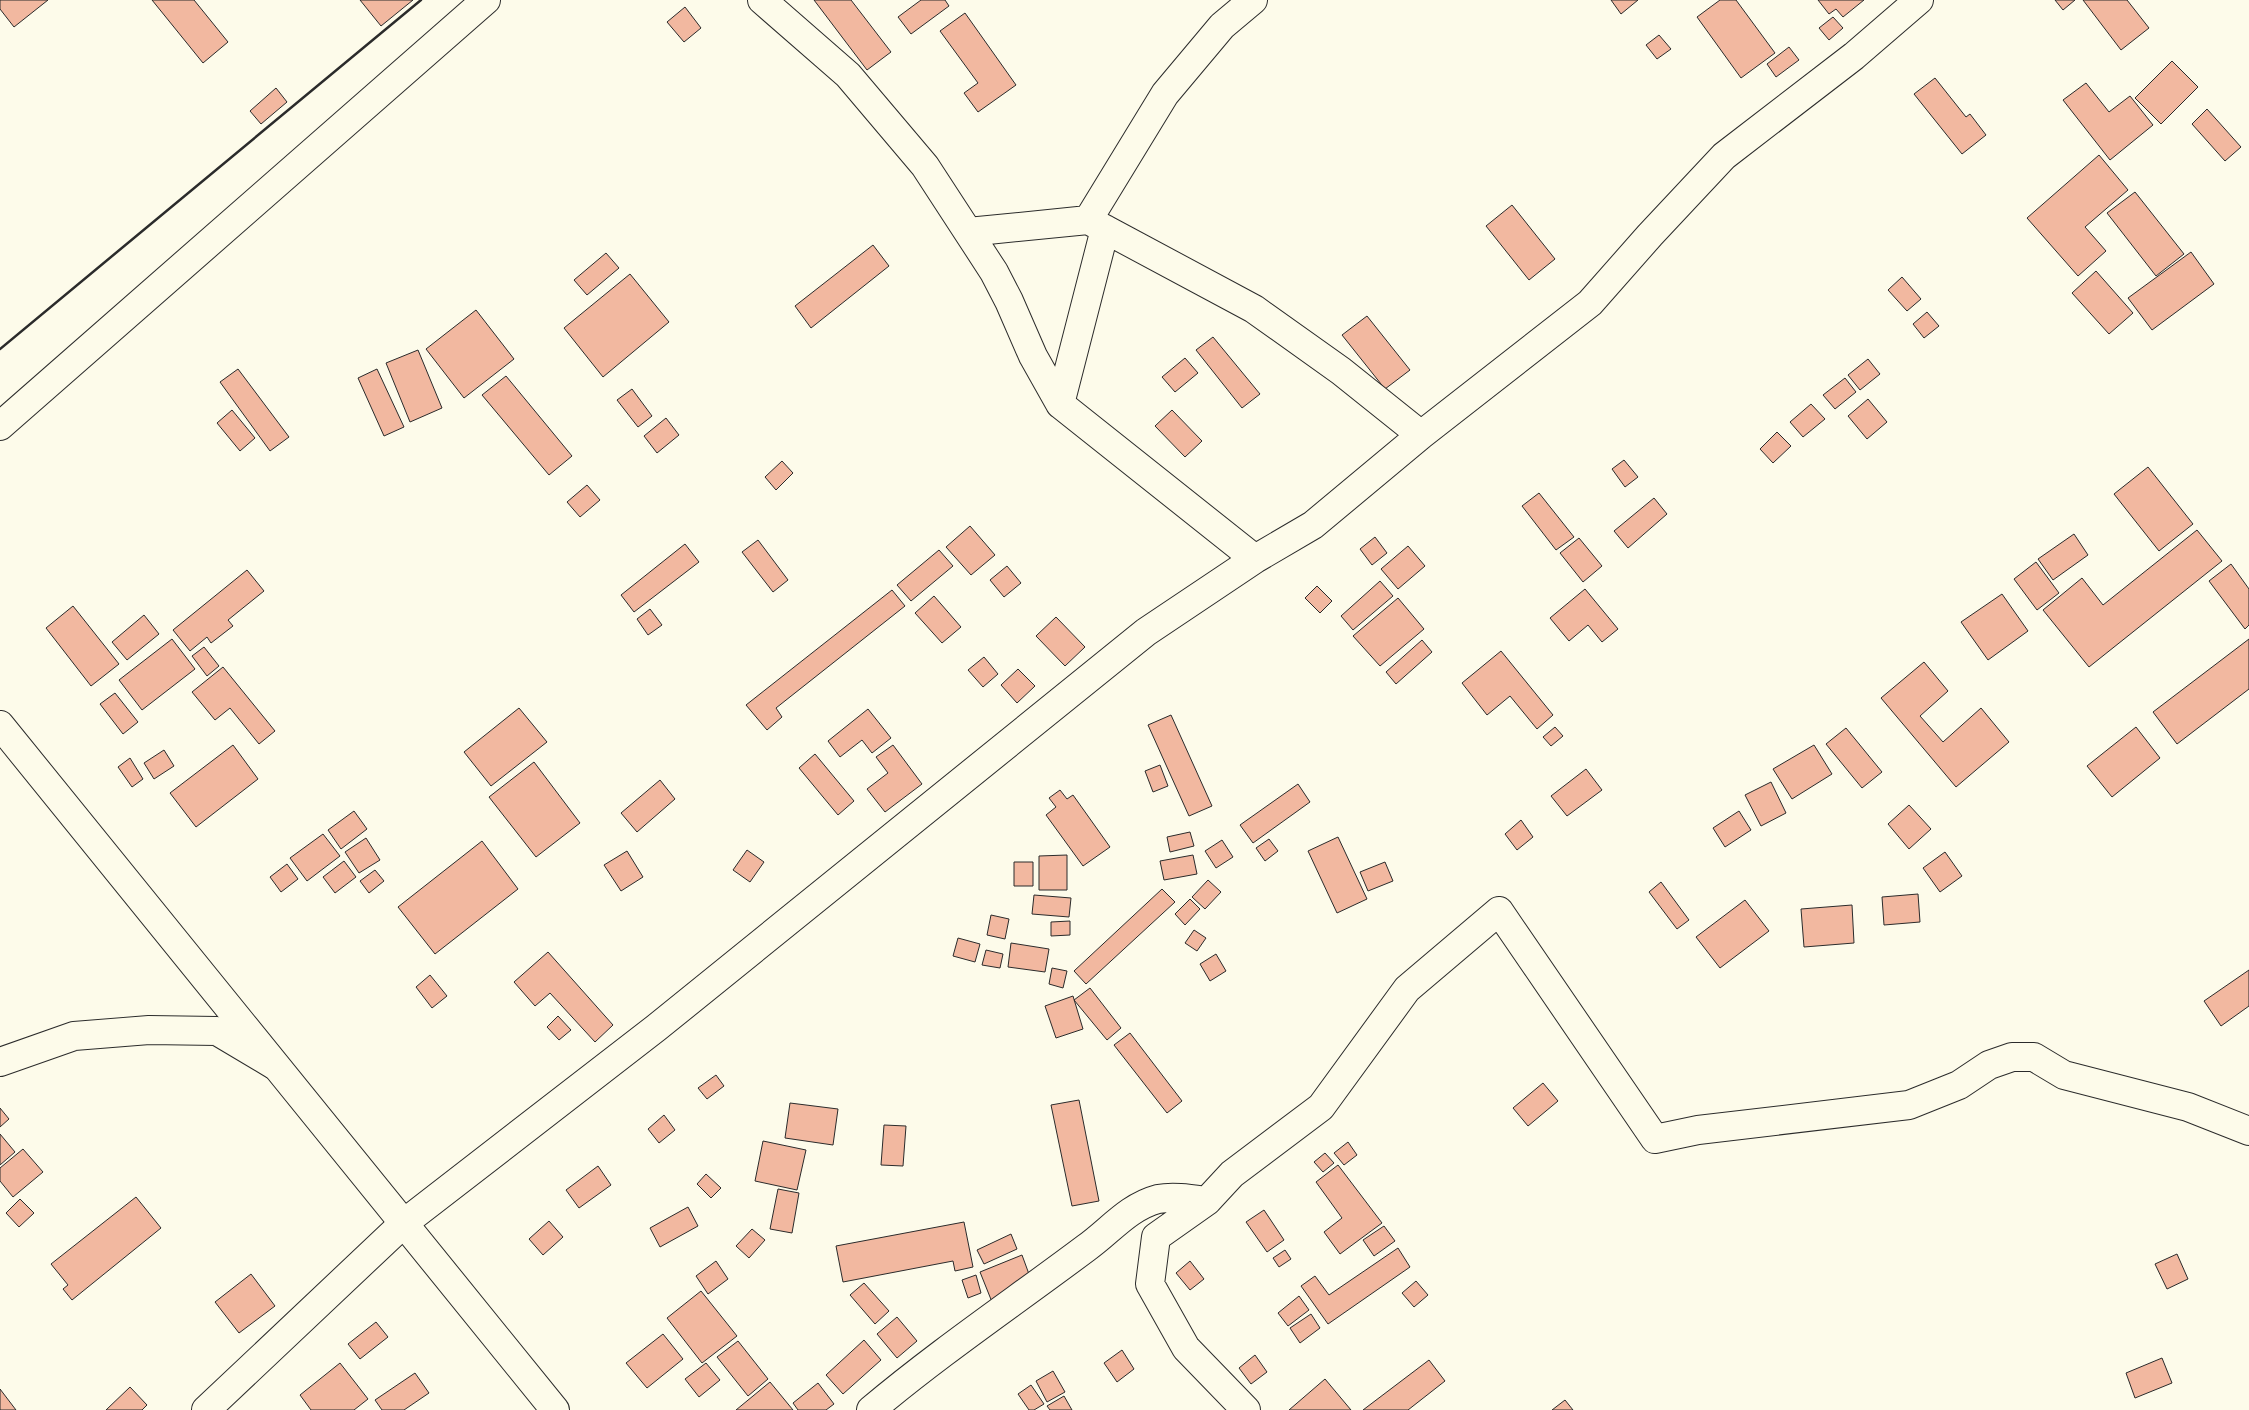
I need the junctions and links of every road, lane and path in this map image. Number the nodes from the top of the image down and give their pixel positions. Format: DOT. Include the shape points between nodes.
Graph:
graph roads {
  1 [pos="486,0"];
  2 [pos="762,0"];
  3 [pos="1253,0"];
  4 [pos="1919,0"];
  5 [pos="1096,224"];
  6 [pos="968,232"];
  7 [pos="1060,404"];
  8 [pos="0,426"];
  9 [pos="1421,435"];
  10 [pos="1255,558"];
  11 [pos="0,725"];
  12 [pos="0,1062"];
  13 [pos="277,1067"];
  14 [pos="2249,1131"];
  15 [pos="1207,1200"];
  16 [pos="404,1223"];
  17 [pos="206,1410"];
  18 [pos="555,1410"];
  19 [pos="871,1410"];
  20 [pos="1246,1410"];
  1 -- 8 [label="street"];
  2 -- 6 [label="street" via="848,75 925,166"];
  3 -- 5 [label="street" via="1222,26 1165,94"];
  4 -- 9 [label="street" via="1854,56 1724,156 1590,303"];
  5 -- 6 [label="street"];
  5 -- 7 [label="street"];
  5 -- 9 [label="street" via="1254,309 1341,371"];
  6 -- 7 [label="street" via="994,272 1033,356"];
  7 -- 10 [label="street"];
  9 -- 10 [label="street" via="1313,525"];
  10 -- 16 [label="street" via="1146,632 656,1028"];
  11 -- 13 [label="street"];
  12 -- 13 [label="street" via="74,1036 149,1030 217,1031"];
  13 -- 16 [label="street"];
  14 -- 15 [label="street" via="2188,1107 2064,1075 2034,1057 2012,1057 1989,1065 1959,1085 1909,1105 1708,1128 1655,1139 1499,911 1407,988 1321,1107 1232,1174"];
  15 -- 19 [label="street" via="1158,1199 1129,1212 1089,1246 922,1367"];
  15 -- 20 [label="street" via="1156,1237 1150,1284 1186,1348"];
  16 -- 17 [label="street"];
  16 -- 18 [label="street"];
}
